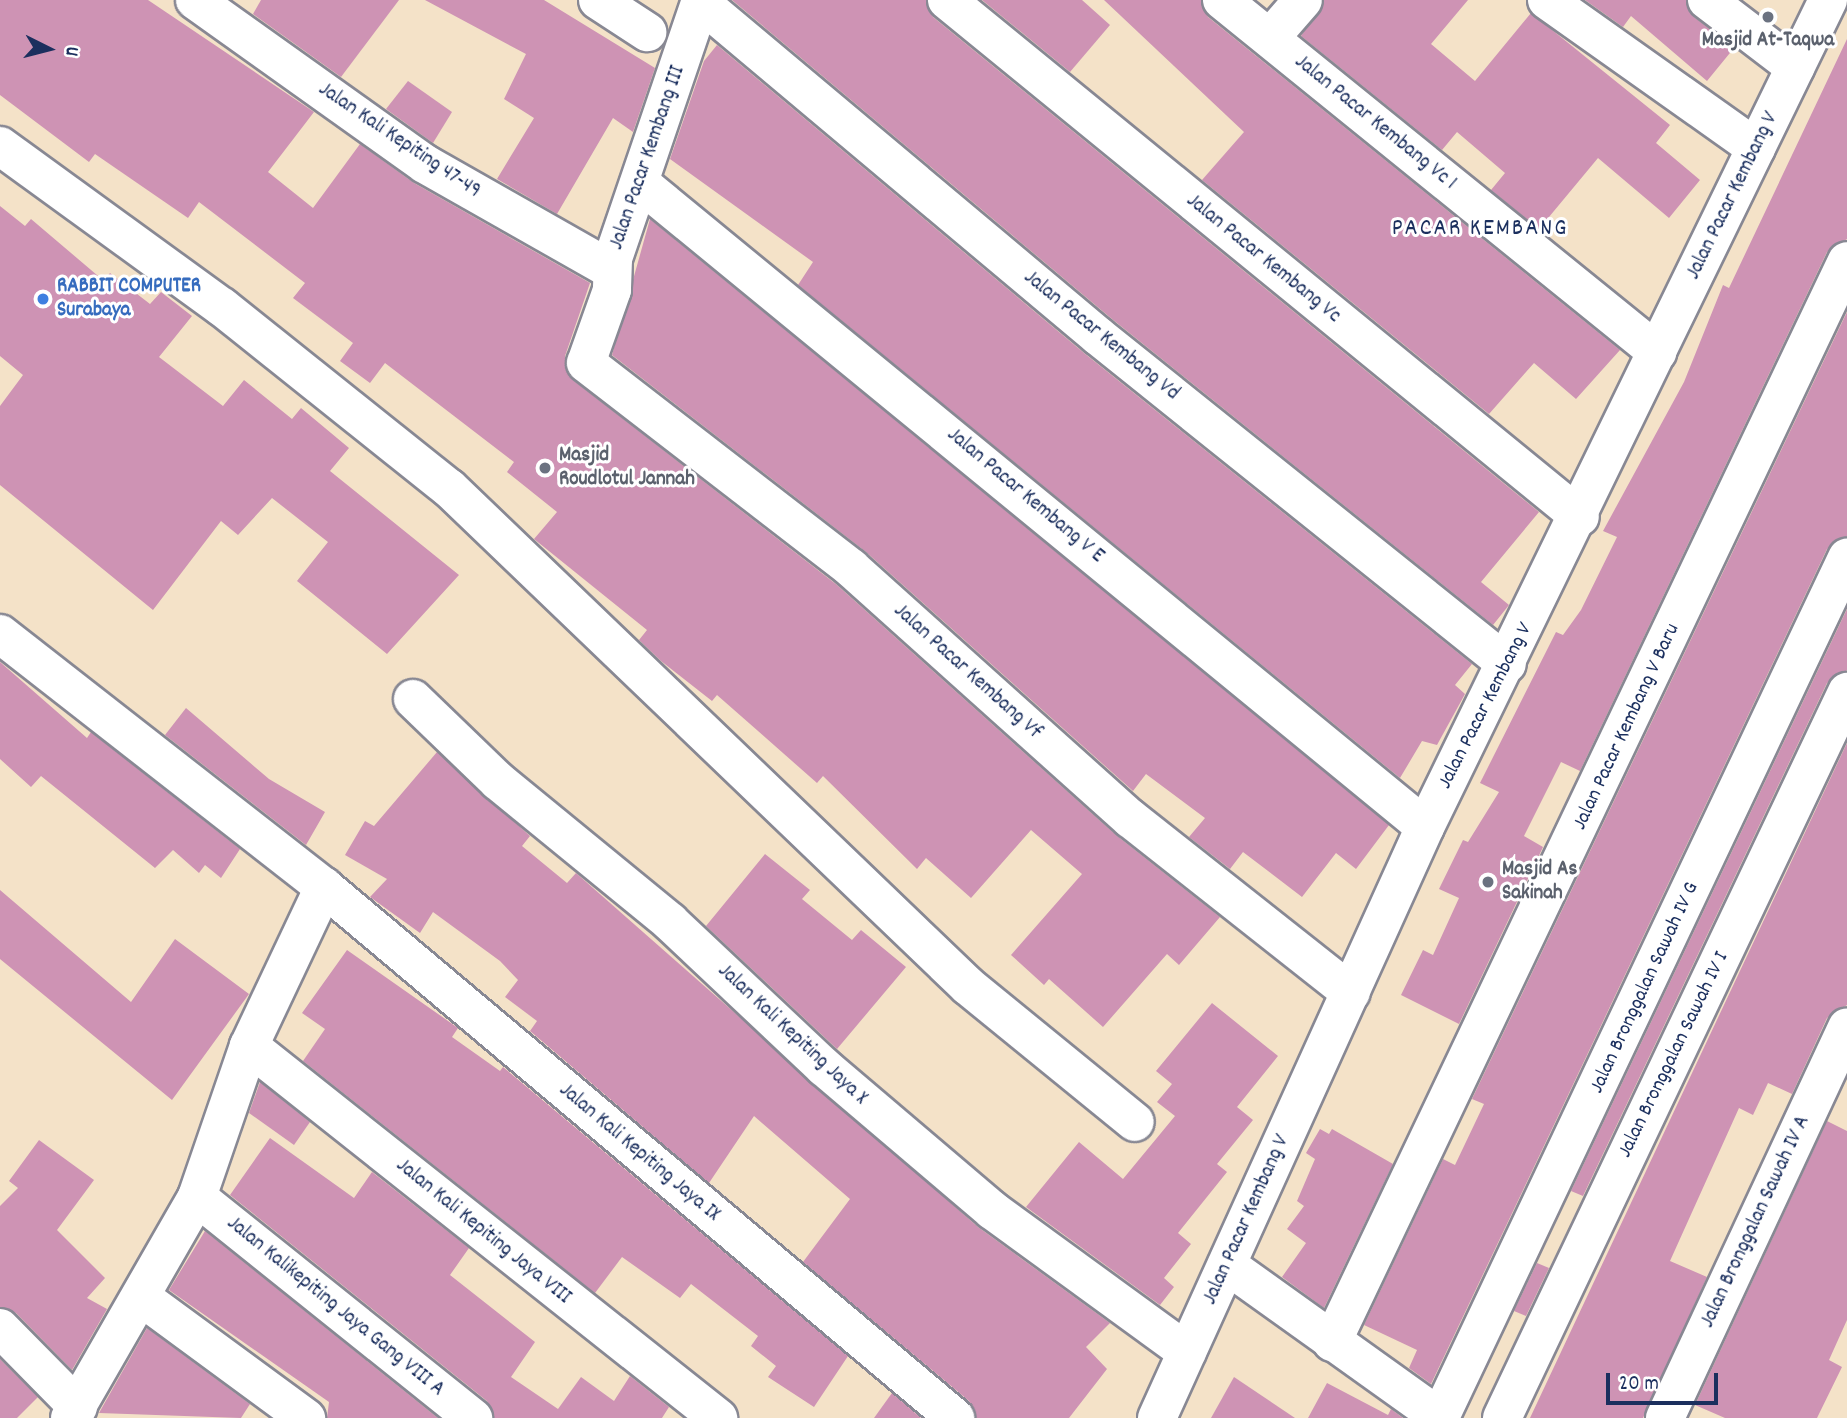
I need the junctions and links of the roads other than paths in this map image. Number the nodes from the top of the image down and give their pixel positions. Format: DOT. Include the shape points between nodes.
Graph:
graph roads {
  1 [pos="195,0"];
  2 [pos="598,0"];
  3 [pos="947,0"];
  4 [pos="1222,0"];
  5 [pos="1303,0"];
  6 [pos="1547,0"];
  7 [pos="1707,0"];
  8 [pos="1828,0"];
  9 [pos="701,1"];
  10 [pos="647,32"];
  11 [pos="1270,38"];
  12 [pos="1795,67"];
  13 [pos="0,146"];
  14 [pos="1756,148"];
  15 [pos="640,183"];
  16 [pos="1847,261"];
  17 [pos="610,270"];
  18 [pos="1657,352"];
  19 [pos="585,355"];
  20 [pos="1580,517"];
  21 [pos="1847,558"];
  22 [pos="0,634"];
  23 [pos="1507,664"];
  24 [pos="1847,692"];
  25 [pos="413,699"];
  26 [pos="1417,820"];
  27 [pos="324,887"];
  28 [pos="1351,993"];
  29 [pos="1847,1027"];
  30 [pos="249,1046"];
  31 [pos="1135,1122"];
  32 [pos="197,1197"];
  33 [pos="1227,1265"];
  34 [pos="141,1297"];
  35 [pos="0,1328"];
  36 [pos="1332,1342"];
  37 [pos="1187,1352"];
  38 [pos="74,1413"];
  39 [pos="306,1418"];
  40 [pos="473,1418"];
  41 [pos="718,1418"];
  42 [pos="955,1418"];
  43 [pos="1157,1418"];
  44 [pos="1440,1418"];
  45 [pos="1502,1418"];
  46 [pos="1665,1418"];
  1 -- 17 [label="street, Jalan Kali Kepiting 47-49" via="425,164"];
  2 -- 10 [label="street"];
  3 -- 20 [label="street, Jalan Pacar Kembang Vc"];
  4 -- 11 [label="street, Jalan Pacar Kembang Vc 1"];
  5 -- 11 [label="street"];
  6 -- 14 [label="street"];
  7 -- 12 [label="street"];
  8 -- 12 [label="street, Jalan Pacar Kembang V"];
  9 -- 15 [label="street, Jalan Pacar Kembang III"];
  9 -- 23 [label="street, Jalan Pacar Kembang Vd" via="1098,336"];
  11 -- 18 [label="street, Jalan Pacar Kembang Vc 1"];
  12 -- 14 [label="street, Jalan Pacar Kembang V"];
  13 -- 31 [label="street" via="222,307 449,488 968,986"];
  14 -- 18 [label="street, Jalan Pacar Kembang V"];
  15 -- 17 [label="street, Jalan Pacar Kembang III"];
  15 -- 26 [label="street, Jalan Pacar Kembang V E"];
  16 -- 36 [label="street, Jalan Pacar Kembang V Baru"];
  17 -- 19 [label="street, Jalan Pacar Kembang III" via="612,290"];
  18 -- 20 [label="street, Jalan Pacar Kembang V"];
  19 -- 28 [label="street, Jalan Pacar Kembang Vf" via="592,371 850,568 1131,819"];
  20 -- 23 [label="street, Jalan Pacar Kembang V"];
  21 -- 44 [label="street, Jalan Bronggalan Sawah IV G"];
  22 -- 27 [label="street, Jalan Kali Kepiting Jaya IX"];
  23 -- 26 [label="street, Jalan Pacar Kembang V"];
  24 -- 45 [label="street, Jalan Bronggalan Sawah IV I"];
  25 -- 37 [label="street, Jalan Kali Kepiting Jaya X" via="498,781 670,922 824,1067 992,1210"];
  26 -- 28 [label="street, Jalan Pacar Kembang V"];
  27 -- 30 [label="street"];
  27 -- 42 [label="street, Jalan Kali Kepiting Jaya IX"];
  28 -- 33 [label="street, Jalan Pacar Kembang V"];
  29 -- 46 [label="street, Jalan Bronggalan Sawah IV A"];
  30 -- 32 [label="street"];
  30 -- 41 [label="street, Jalan Kali Kepiting Jaya VIII"];
  32 -- 34 [label="street"];
  32 -- 40 [label="street, Jalan Kalikepiting Jaya Gang VIII A"];
  33 -- 36 [label="street"];
  33 -- 37 [label="street, Jalan Pacar Kembang V"];
  34 -- 38 [label="street"];
  34 -- 39 [label="street"];
  35 -- 38 [label="street"];
  36 -- 44 [label="street"];
  37 -- 43 [label="street, Jalan Pacar Kembang V"];
}
